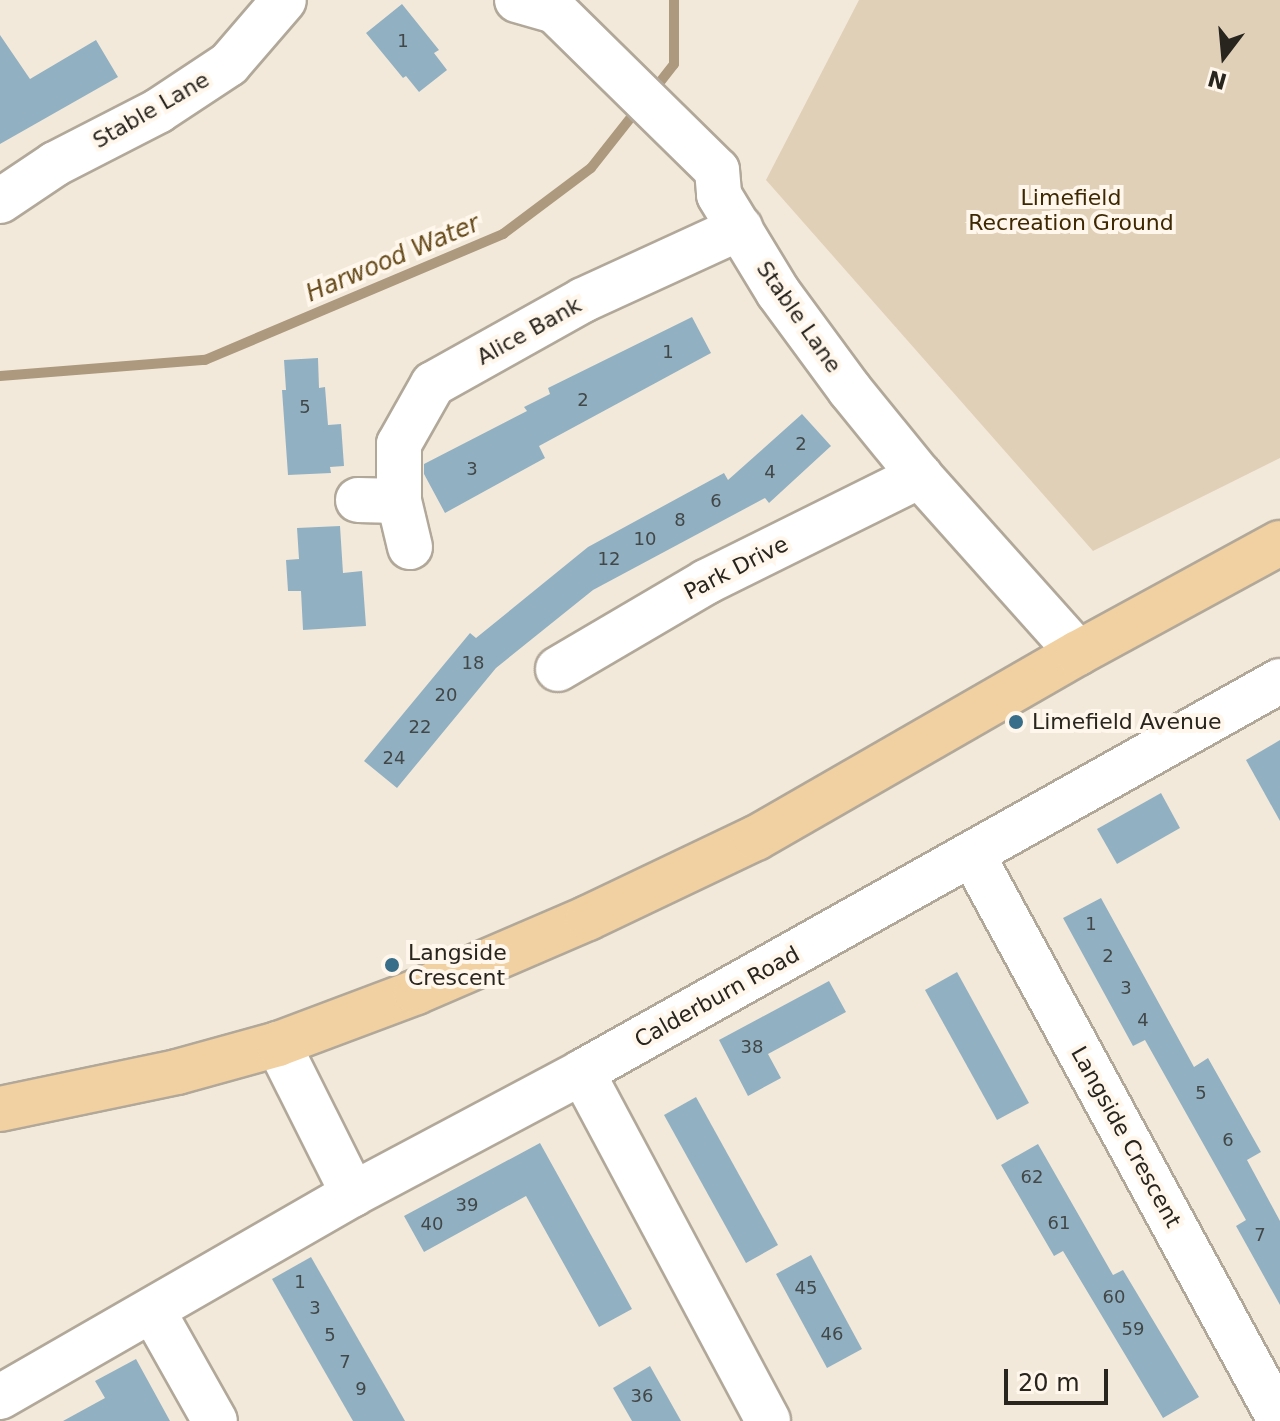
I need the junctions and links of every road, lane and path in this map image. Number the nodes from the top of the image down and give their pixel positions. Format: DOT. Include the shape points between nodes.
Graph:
graph roads {
  1 [pos="284,0"];
  2 [pos="536,5"];
  3 [pos="0,201"];
  4 [pos="740,228"];
  5 [pos="920,476"];
  6 [pos="1280,543"];
  7 [pos="410,547"];
  8 [pos="1078,653"];
  9 [pos="558,669"];
  10 [pos="1280,681"];
  11 [pos="972,854"];
  12 [pos="278,1044"];
  13 [pos="582,1072"];
  14 [pos="0,1109"];
  15 [pos="353,1194"];
  16 [pos="153,1311"];
  17 [pos="0,1397"];
  18 [pos="1280,1420"];
  19 [pos="215,1421"];
  20 [pos="768,1421"];
  1 -- 3 [label="street, Stable Lane" via="229,64"];
  2 -- 4 [label="street, Stable Lane" via="717,170 719,195"];
  4 -- 5 [label="street, Stable Lane" via="778,292"];
  4 -- 7 [label="street, Alice Bank" via="583,300 433,384 399,444 378,501"];
  5 -- 8 [label="street, Stable Lane"];
  5 -- 9 [label="street, Park Drive" via="706,582"];
  6 -- 8 [label="main road"];
  8 -- 12 [label="main road" via="756,838 545,937"];
  10 -- 11 [label="street, Calderburn Road"];
  11 -- 13 [label="street, Calderburn Road"];
  11 -- 18 [label="street, Langside Crescent"];
  12 -- 14 [label="main road" via="177,1072"];
  12 -- 15 [label="street"];
  13 -- 15 [label="street, Calderburn Road"];
  13 -- 20 [label="street"];
  15 -- 16 [label="street, Calderburn Road"];
  16 -- 17 [label="street, Calderburn Road"];
  16 -- 19 [label="street"];
}
